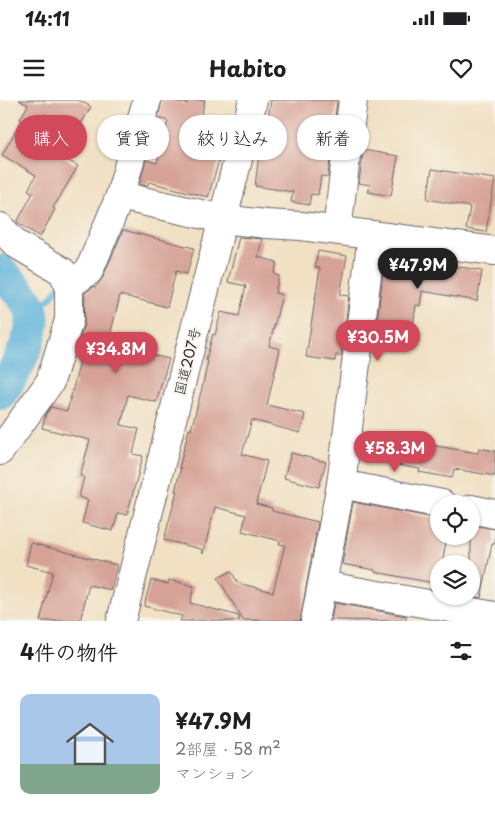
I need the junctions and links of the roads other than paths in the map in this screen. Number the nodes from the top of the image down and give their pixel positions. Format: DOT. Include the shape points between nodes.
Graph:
graph roads {
  1 [pos="147,100"];
  2 [pos="253,100"];
  3 [pos="353,100"];
  4 [pos="120,196"];
  5 [pos="223,219"];
  6 [pos="0,227"];
  7 [pos="337,230"];
  8 [pos="372,235"];
  9 [pos="495,251"];
  10 [pos="65,278"];
  11 [pos="0,451"];
  12 [pos="340,484"];
  13 [pos="430,502"];
  14 [pos="480,511"];
  15 [pos="495,514"];
  16 [pos="322,584"];
  17 [pos="477,616"];
  18 [pos="121,621"];
  19 [pos="315,621"];
  1 -- 4 [label="main road"];
  2 -- 5 [label="main road, 国道207号"];
  3 -- 7 [label="main road"];
  4 -- 5 [label="main road"];
  4 -- 10 [label="main road" via="89,271"];
  5 -- 7 [label="main road"];
  5 -- 18 [label="main road, 国道207号"];
  6 -- 10 [label="main road" via="16,244"];
  7 -- 8 [label="main road"];
  8 -- 9 [label="main road"];
  8 -- 12 [label="main road"];
  10 -- 11 [label="main road" via="69,320 50,382"];
  12 -- 13 [label="main road"];
  12 -- 16 [label="main road"];
  14 -- 15 [label="main road"];
  16 -- 17 [label="main road"];
  16 -- 19 [label="main road"];
}
